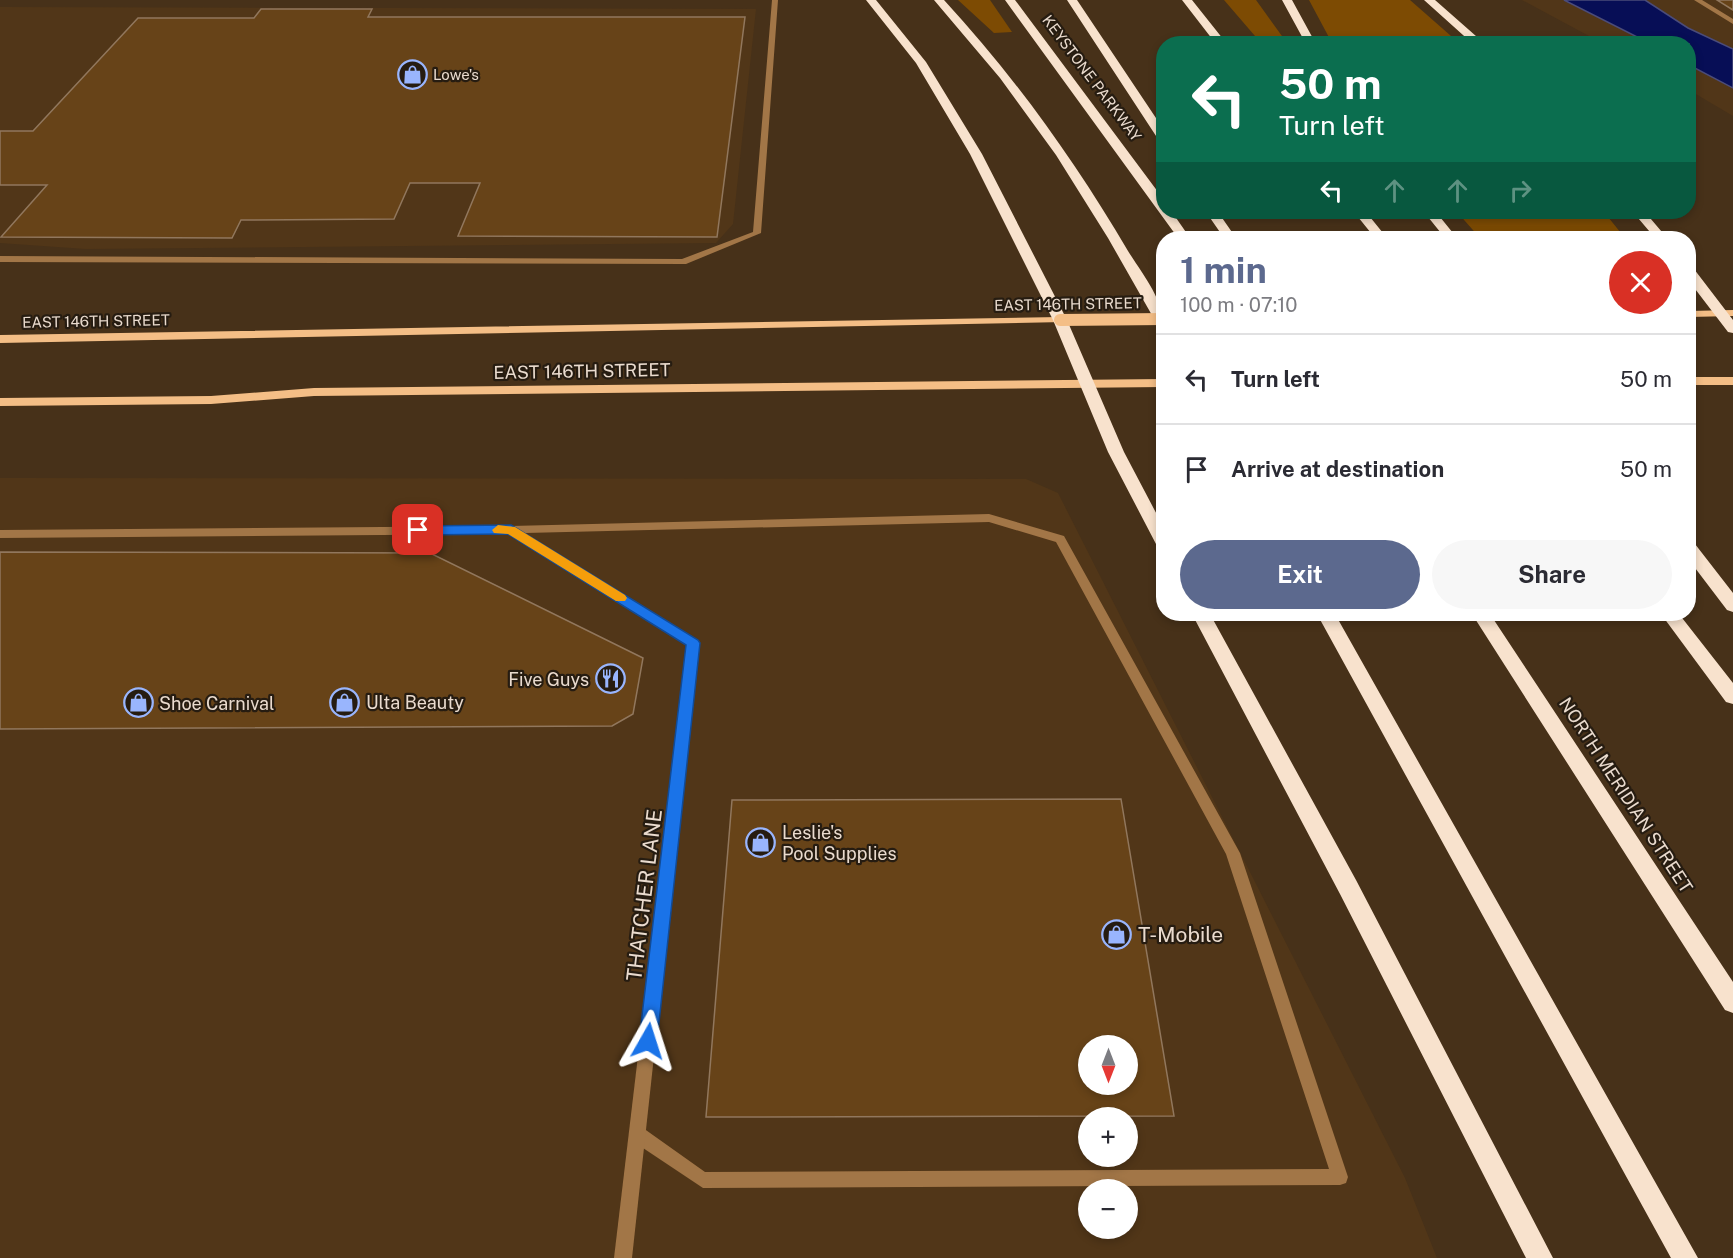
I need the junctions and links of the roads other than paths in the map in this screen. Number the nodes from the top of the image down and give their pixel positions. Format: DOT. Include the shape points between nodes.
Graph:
graph roads {
  1 [pos="775,0"];
  2 [pos="871,0"];
  3 [pos="939,0"];
  4 [pos="1010,0"];
  5 [pos="1072,0"];
  6 [pos="1187,0"];
  7 [pos="1280,0"];
  8 [pos="1287,0"];
  9 [pos="1429,0"];
  10 [pos="1697,0"];
  11 [pos="1733,21"];
  12 [pos="1300,27"];
  13 [pos="1216,36"];
  14 [pos="1306,36"];
  15 [pos="1471,36"];
  16 [pos="1156,127"];
  17 [pos="1156,198"];
  18 [pos="1365,219"];
  19 [pos="1436,219"];
  20 [pos="1645,219"];
  21 [pos="1375,231"];
  22 [pos="1445,231"];
  23 [pos="1655,231"];
  24 [pos="0,259"];
  25 [pos="1696,279"];
  26 [pos="1156,310"];
  27 [pos="1728,313"];
  28 [pos="1696,314"];
  29 [pos="1156,319"];
  30 [pos="1060,320"];
  31 [pos="1733,329"];
  32 [pos="0,339"];
  33 [pos="1696,381"];
  34 [pos="1733,381"];
  35 [pos="1085,383"];
  36 [pos="1156,383"];
  37 [pos="0,402"];
  38 [pos="1156,529"];
  39 [pos="511,530"];
  40 [pos="0,534"];
  41 [pos="1696,558"];
  42 [pos="1733,606"];
  43 [pos="1205,621"];
  44 [pos="1330,621"];
  45 [pos="1479,621"];
  46 [pos="1486,621"];
  47 [pos="1675,621"];
  48 [pos="1525,680"];
  49 [pos="1733,697"];
  50 [pos="1733,1002"];
  51 [pos="637,1134"];
  52 [pos="623,1258"];
  53 [pos="1540,1258"];
  54 [pos="1685,1258"];
  1 -- 24 [label="street" via="757,233 683,262"];
  2 -- 30 [label="highway" via="921,62 955,116"];
  3 -- 26 [label="highway" via="1024,98 1113,232"];
  4 -- 17 [label="highway, KEYSTONE PARKWAY"];
  5 -- 16 [label="highway"];
  6 -- 13 [label="highway"];
  7 -- 12 [label="highway"];
  8 -- 12 [label="highway"];
  9 -- 15 [label="highway"];
  10 -- 11 [label="street"];
  12 -- 14 [label="highway"];
  18 -- 21 [label="highway"];
  19 -- 22 [label="highway"];
  20 -- 23 [label="highway"];
  25 -- 27 [label="highway"];
  27 -- 28 [label="main road"];
  27 -- 31 [label="highway"];
  29 -- 30 [label="main road, EAST 146TH STREET, bridge"];
  30 -- 32 [label="main road, EAST 146TH STREET"];
  30 -- 35 [label="highway"];
  33 -- 34 [label="main road"];
  35 -- 36 [label="main road, EAST 146TH STREET"];
  35 -- 37 [label="main road, EAST 146TH STREET" via="314,392 211,400"];
  35 -- 38 [label="highway"];
  39 -- 40 [label="street"];
  39 -- 51 [label="street, THATCHER LANE" via="693,643"];
  39 -- 51 [label="street" via="989,518 1060,539 1233,853 1340,1177 703,1180"];
  41 -- 42 [label="highway"];
  43 -- 53 [label="highway"];
  44 -- 54 [label="highway"];
  45 -- 48 [label="highway"];
  46 -- 48 [label="highway, NORTH MERIDIAN STREET"];
  47 -- 49 [label="highway"];
  48 -- 50 [label="highway, NORTH MERIDIAN STREET"];
  51 -- 52 [label="street, THATCHER LANE"];
}
